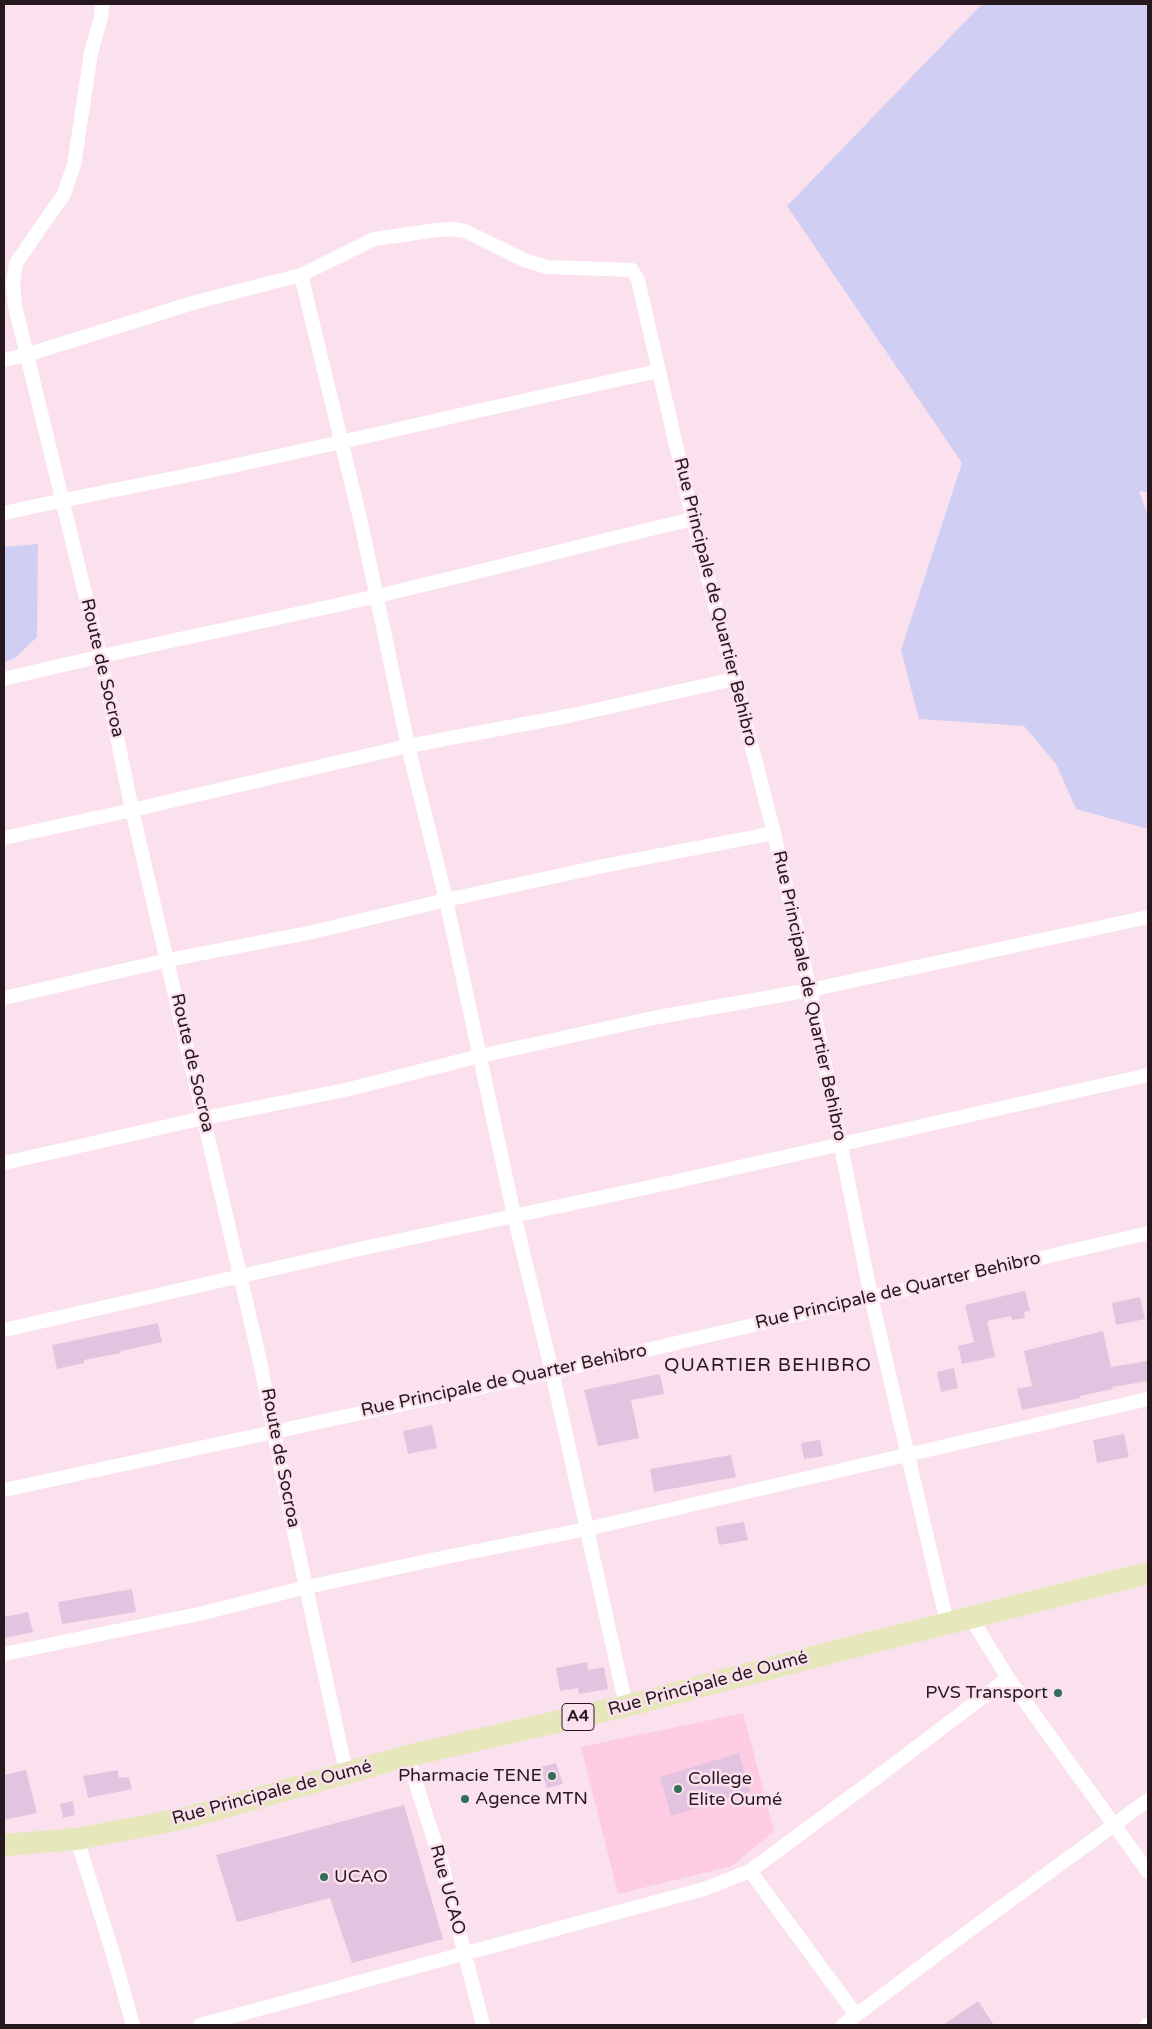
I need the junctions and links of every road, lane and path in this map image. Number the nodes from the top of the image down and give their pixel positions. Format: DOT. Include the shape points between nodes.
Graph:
graph roads {
  1 [pos="102,4"];
  2 [pos="301,275"];
  3 [pos="26,356"];
  4 [pos="4,360"];
  5 [pos="659,371"];
  6 [pos="342,441"];
  7 [pos="63,499"];
  8 [pos="4,513"];
  9 [pos="693,519"];
  10 [pos="376,596"];
  11 [pos="100,655"];
  12 [pos="4,678"];
  13 [pos="734,679"];
  14 [pos="408,746"];
  15 [pos="132,810"];
  16 [pos="774,833"];
  17 [pos="4,838"];
  18 [pos="446,900"];
  19 [pos="1148,917"];
  20 [pos="168,960"];
  21 [pos="810,990"];
  22 [pos="4,998"];
  23 [pos="480,1056"];
  24 [pos="1148,1075"];
  25 [pos="204,1118"];
  26 [pos="841,1144"];
  27 [pos="4,1163"];
  28 [pos="514,1215"];
  29 [pos="1148,1232"];
  30 [pos="241,1275"];
  31 [pos="871,1297"];
  32 [pos="4,1330"];
  33 [pos="552,1372"];
  34 [pos="1148,1399"];
  35 [pos="274,1430"];
  36 [pos="908,1456"];
  37 [pos="4,1490"];
  38 [pos="587,1529"];
  39 [pos="1148,1573"];
  40 [pos="307,1587"];
  41 [pos="971,1618"];
  42 [pos="946,1623"];
  43 [pos="4,1654"];
  44 [pos="1008,1678"];
  45 [pos="626,1706"];
  46 [pos="407,1756"];
  47 [pos="346,1772"];
  48 [pos="1148,1800"];
  49 [pos="1113,1825"];
  50 [pos="77,1839"];
  51 [pos="4,1845"];
  52 [pos="750,1871"];
  53 [pos="1148,1872"];
  54 [pos="464,1954"];
  55 [pos="856,2015"];
  56 [pos="133,2025"];
  57 [pos="200,2025"];
  58 [pos="483,2025"];
  59 [pos="843,2025"];
  1 -- 3 [label="street, Route de Socroa" via="74,165 64,194 16,264 13,284 15,306"];
  2 -- 3 [label="street" via="196,302"];
  2 -- 5 [label="street, Rue Principale de Quartier Behibro" via="374,239 451,229 465,231 524,260 548,267 632,270 638,280"];
  2 -- 6 [label="street"];
  3 -- 4 [label="street"];
  3 -- 7 [label="street, Route de Socroa"];
  5 -- 6 [label="street"];
  5 -- 9 [label="street, Rue Principale de Quartier Behibro"];
  6 -- 7 [label="street"];
  6 -- 10 [label="street"];
  7 -- 8 [label="street"];
  7 -- 11 [label="street, Route de Socroa"];
  9 -- 10 [label="street"];
  9 -- 13 [label="street, Rue Principale de Quartier Behibro"];
  10 -- 11 [label="street"];
  10 -- 14 [label="street"];
  11 -- 12 [label="street"];
  11 -- 15 [label="street, Route de Socroa"];
  13 -- 14 [label="street" via="573,716"];
  13 -- 16 [label="street, Rue Principale de Quartier Behibro"];
  14 -- 15 [label="street"];
  14 -- 18 [label="street"];
  15 -- 17 [label="street"];
  15 -- 20 [label="street, Route de Socroa"];
  16 -- 18 [label="street"];
  16 -- 21 [label="street, Rue Principale de Quartier Behibro"];
  18 -- 20 [label="street" via="313,932"];
  18 -- 23 [label="street"];
  19 -- 21 [label="street"];
  20 -- 22 [label="street"];
  20 -- 25 [label="street, Route de Socroa"];
  21 -- 23 [label="street" via="653,1018"];
  21 -- 26 [label="street, Rue Principale de Quartier Behibro"];
  23 -- 25 [label="street" via="345,1090"];
  23 -- 28 [label="street"];
  24 -- 26 [label="street"];
  25 -- 27 [label="street"];
  25 -- 30 [label="street, Route de Socroa"];
  26 -- 28 [label="street"];
  26 -- 31 [label="street, Rue Principale de Quartier Behibro"];
  28 -- 30 [label="street"];
  28 -- 33 [label="street"];
  29 -- 31 [label="street, Rue Principale de Quarter Behibro"];
  30 -- 32 [label="street"];
  30 -- 35 [label="street, Route de Socroa"];
  31 -- 33 [label="street, Rue Principale de Quarter Behibro"];
  31 -- 36 [label="street, Rue Principale de Quartier Behibro"];
  33 -- 35 [label="street, Rue Principale de Quarter Behibro"];
  33 -- 38 [label="street"];
  34 -- 36 [label="street"];
  35 -- 37 [label="street, Rue Principale de Quarter Behibro"];
  35 -- 40 [label="street, Route de Socroa"];
  36 -- 38 [label="street"];
  36 -- 42 [label="street, Rue Principale de Quartier Behibro"];
  38 -- 40 [label="street"];
  38 -- 45 [label="street"];
  39 -- 41 [label="main road, Rue Principale de Oumé / A4"];
  40 -- 43 [label="street" via="199,1614"];
  40 -- 47 [label="street, Route de Socroa"];
  41 -- 42 [label="main road, Rue Principale de Oumé / A4"];
  41 -- 44 [label="street"];
  42 -- 45 [label="main road, Rue Principale de Oumé / A4"];
  44 -- 49 [label="street"];
  44 -- 52 [label="street"];
  45 -- 46 [label="main road, Rue Principale de Oumé / A4"];
  46 -- 47 [label="main road, Rue Principale de Oumé / A4"];
  46 -- 54 [label="street, Rue UCAO" via="441,1861"];
  47 -- 50 [label="main road, Rue Principale de Oumé / A4" via="186,1818"];
  48 -- 49 [label="street"];
  49 -- 53 [label="street"];
  49 -- 55 [label="street"];
  50 -- 51 [label="main road, Rue Principale de Oumé / A4"];
  50 -- 56 [label="street"];
  52 -- 54 [label="street" via="704,1890"];
  52 -- 55 [label="street"];
  54 -- 57 [label="street"];
  54 -- 58 [label="street, Rue UCAO"];
  55 -- 59 [label="street"];
}
